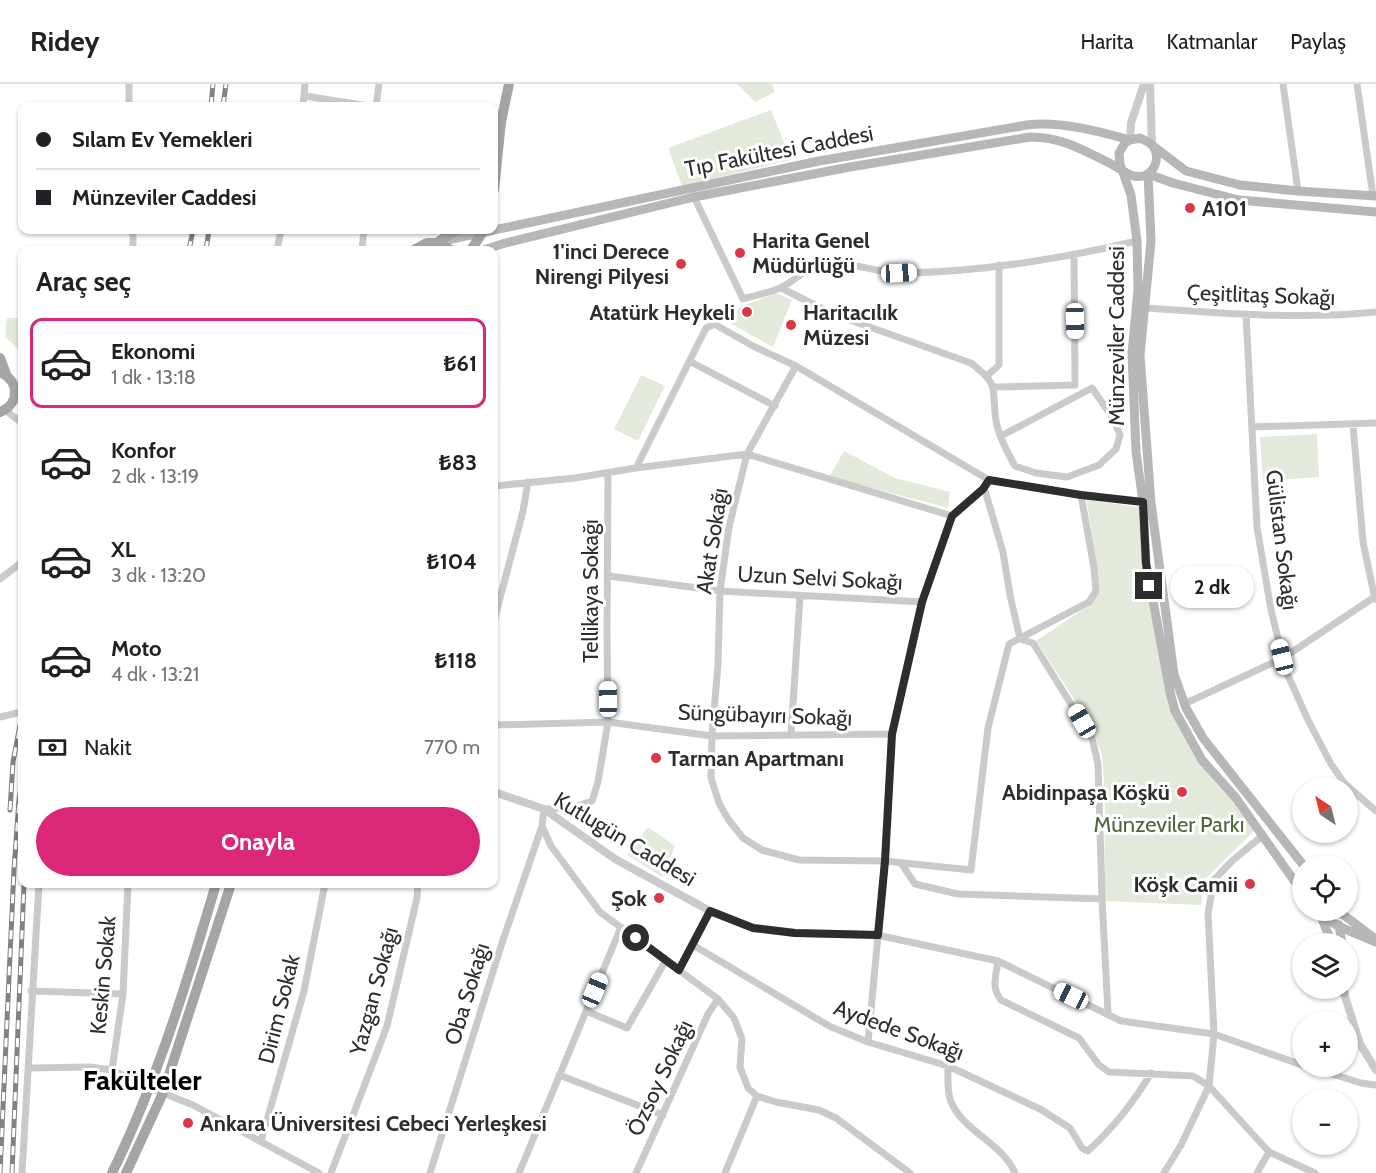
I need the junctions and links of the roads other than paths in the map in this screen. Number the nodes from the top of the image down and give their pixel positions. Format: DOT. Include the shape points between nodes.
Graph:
graph roads {
  1 [pos="129,84"];
  2 [pos="305,84"];
  3 [pos="379,84"];
  4 [pos="508,84"];
  5 [pos="1144,84"];
  6 [pos="1150,84"];
  7 [pos="1283,84"];
  8 [pos="1357,84"];
  9 [pos="304,96"];
  10 [pos="129,102"];
  11 [pos="303,102"];
  12 [pos="342,102"];
  13 [pos="377,102"];
  14 [pos="1130,140"];
  15 [pos="498,142"];
  16 [pos="1152,145"];
  17 [pos="1123,169"];
  18 [pos="1148,174"];
  19 [pos="1298,191"];
  20 [pos="1374,196"];
  21 [pos="694,197"];
  22 [pos="1375,213"];
  23 [pos="498,228"];
  24 [pos="450,234"];
  25 [pos="472,234"];
  26 [pos="1137,241"];
  27 [pos="1150,241"];
  28 [pos="437,243"];
  29 [pos="421,246"];
  30 [pos="443,246"];
  31 [pos="496,246"];
  32 [pos="1074,256"];
  33 [pos="999,265"];
  34 [pos="781,288"];
  35 [pos="1146,308"];
  36 [pos="1376,312"];
  37 [pos="1246,314"];
  38 [pos="0,358"];
  39 [pos="691,362"];
  40 [pos="796,366"];
  41 [pos="5,375"];
  42 [pos="988,375"];
  43 [pos="994,387"];
  44 [pos="775,406"];
  45 [pos="5,410"];
  46 [pos="18,420"];
  47 [pos="1376,423"];
  48 [pos="1353,425"];
  49 [pos="1252,427"];
  50 [pos="1001,436"];
  51 [pos="747,453"];
  52 [pos="636,468"];
  53 [pos="608,473"];
  54 [pos="989,480"];
  55 [pos="528,482"];
  56 [pos="498,486"];
  57 [pos="983,489"];
  58 [pos="1081,495"];
  59 [pos="1143,502"];
  60 [pos="952,516"];
  61 [pos="18,565"];
  62 [pos="609,576"];
  63 [pos="0,579"];
  64 [pos="720,591"];
  65 [pos="800,596"];
  66 [pos="1376,599"];
  67 [pos="922,602"];
  68 [pos="498,606"];
  69 [pos="1020,639"];
  70 [pos="1282,657"];
  71 [pos="1184,704"];
  72 [pos="17,713"];
  73 [pos="0,717"];
  74 [pos="608,722"];
  75 [pos="498,724"];
  76 [pos="892,734"];
  77 [pos="791,735"];
  78 [pos="712,736"];
  79 [pos="498,793"];
  80 [pos="544,809"];
  81 [pos="1376,811"];
  82 [pos="542,826"];
  83 [pos="1262,836"];
  84 [pos="1295,855"];
  85 [pos="885,861"];
  86 [pos="900,863"];
  87 [pos="1292,878"];
  88 [pos="39,888"];
  89 [pos="128,888"];
  90 [pos="215,888"];
  91 [pos="230,888"];
  92 [pos="325,888"];
  93 [pos="418,888"];
  94 [pos="1101,899"];
  95 [pos="710,911"];
  96 [pos="1331,921"];
  97 [pos="1339,921"];
  98 [pos="1351,921"];
  99 [pos="621,927"];
  100 [pos="1340,927"];
  101 [pos="1341,933"];
  102 [pos="878,935"];
  103 [pos="1360,936"];
  104 [pos="1376,941"];
  105 [pos="693,945"];
  106 [pos="666,960"];
  107 [pos="998,961"];
  108 [pos="679,970"];
  109 [pos="32,991"];
  110 [pos="123,994"];
  111 [pos="718,999"];
  112 [pos="1347,999"];
  113 [pos="586,1011"];
  114 [pos="1108,1013"];
  115 [pos="1214,1034"];
  116 [pos="868,1042"];
  117 [pos="1292,1061"];
  118 [pos="948,1066"];
  119 [pos="28,1068"];
  120 [pos="112,1070"];
  121 [pos="1376,1070"];
  122 [pos="1151,1073"];
  123 [pos="559,1075"];
  124 [pos="1342,1077"];
  125 [pos="1376,1084"];
  126 [pos="1209,1086"];
  127 [pos="150,1088"];
  128 [pos="163,1093"];
  129 [pos="757,1096"];
  130 [pos="663,1115"];
  131 [pos="261,1141"];
  132 [pos="1269,1152"];
  133 [pos="22,1173"];
  134 [pos="112,1173"];
  135 [pos="126,1173"];
  136 [pos="319,1173"];
  137 [pos="331,1173"];
  138 [pos="430,1173"];
  139 [pos="519,1173"];
  140 [pos="636,1173"];
  141 [pos="725,1173"];
  142 [pos="910,1173"];
  143 [pos="1015,1173"];
  144 [pos="1164,1173"];
  145 [pos="1257,1173"];
  146 [pos="1315,1173"];
  1 -- 10 [label="street"];
  2 -- 9 [label="street"];
  3 -- 13 [label="street"];
  4 -- 15 [label="main road"];
  5 -- 14 [label="street" via="1131,123"];
  6 -- 16 [label="street"];
  7 -- 19 [label="street"];
  8 -- 20 [label="street"];
  9 -- 11 [label="street"];
  9 -- 12 [label="street"];
  14 -- 16 [label="main road" via="1140,138"];
  14 -- 17 [label="main road" via="1119,153"];
  14 -- 23 [label="main road, Tıp Fakültesi Caddesi" via="1042,123 1027,125 819,161"];
  16 -- 18 [label="main road" via="1157,160"];
  16 -- 19 [label="main road" via="1186,171 1240,185"];
  17 -- 18 [label="main road" via="1135,177"];
  17 -- 21 [label="main road, Tıp Fakültesi Caddesi" via="1050,137 1030,137"];
  17 -- 26 [label="main road, Münzeviler Caddesi"];
  18 -- 22 [label="main road" via="1239,200"];
  18 -- 27 [label="main road, Münzeviler Caddesi"];
  19 -- 20 [label="main road"];
  21 -- 31 [label="main road, Tıp Fakültesi Caddesi"];
  21 -- 34 [label="street" via="743,299"];
  24 -- 28 [label="main road"];
  25 -- 28 [label="main road, Tıp Fakültesi Caddesi"];
  26 -- 27 [label="main road"];
  26 -- 32 [label="street"];
  26 -- 59 [label="main road, Münzeviler Caddesi" via="1138,290 1132,353 1136,453"];
  27 -- 35 [label="main road, Münzeviler Caddesi"];
  28 -- 29 [label="main road"];
  28 -- 30 [label="main road"];
  32 -- 33 [label="street"];
  32 -- 43 [label="street" via="1076,386"];
  33 -- 34 [label="street" via="899,273 840,263 817,266"];
  33 -- 42 [label="street" via="999,365"];
  34 -- 42 [label="street" via="833,314 971,363"];
  35 -- 37 [label="street, Çeşitlitaş Sokağı"];
  35 -- 71 [label="main road, Münzeviler Caddesi" via="1140,356 1151,503 1174,674"];
  36 -- 37 [label="street, Çeşitlitaş Sokağı"];
  37 -- 49 [label="street, Gülistan Sokağı"];
  38 -- 41 [label="main road"];
  39 -- 40 [label="street" via="706,327 714,324"];
  39 -- 44 [label="street"];
  39 -- 52 [label="street"];
  40 -- 44 [label="street, Akat Sokağı"];
  40 -- 54 [label="street"];
  41 -- 45 [label="main road" via="15,396"];
  42 -- 43 [label="street"];
  43 -- 50 [label="street" via="996,423"];
  44 -- 51 [label="street, Akat Sokağı"];
  45 -- 46 [label="street"];
  47 -- 48 [label="street"];
  48 -- 49 [label="street"];
  48 -- 66 [label="street" via="1363,542"];
  49 -- 70 [label="street, Gülistan Sokağı" via="1257,527"];
  50 -- 50 [label="street" via="1092,388 1120,435 1116,449 1099,465 1068,477 1014,466"];
  51 -- 52 [label="street"];
  51 -- 60 [label="street"];
  51 -- 64 [label="street, Akat Sokağı" via="729,527"];
  52 -- 53 [label="street"];
  53 -- 55 [label="street"];
  53 -- 62 [label="street, Tellikaya Sokağı"];
  54 -- 57 [label="street"];
  54 -- 58 [label="street"];
  55 -- 56 [label="street"];
  55 -- 68 [label="street"];
  57 -- 60 [label="street"];
  57 -- 69 [label="street" via="1003,552"];
  58 -- 59 [label="street"];
  58 -- 69 [label="street" via="1095,591 1089,602"];
  59 -- 83 [label="main road, Münzeviler Caddesi" via="1149,586 1175,711 1202,760 1236,798"];
  60 -- 67 [label="street"];
  61 -- 63 [label="street"];
  62 -- 64 [label="street, Uzun Selvi Sokağı"];
  62 -- 74 [label="street, Tellikaya Sokağı"];
  64 -- 65 [label="street, Uzun Selvi Sokağı"];
  64 -- 78 [label="street, Akat Sokağı"];
  65 -- 67 [label="street, Uzun Selvi Sokağı"];
  65 -- 77 [label="street"];
  66 -- 70 [label="street"];
  67 -- 76 [label="street"];
  69 -- 86 [label="street, Akat Sokağı" via="1009,644 988,728 971,870"];
  69 -- 94 [label="street" via="1033,643 1092,738 1098,764"];
  70 -- 71 [label="street"];
  70 -- 81 [label="street, Gülistan Sokağı" via="1331,764 1345,784"];
  71 -- 84 [label="main road, Münzeviler Caddesi" via="1203,738"];
  72 -- 73 [label="street"];
  74 -- 75 [label="street, Süngübayırı Sokağı"];
  74 -- 78 [label="street, Süngübayırı Sokağı"];
  74 -- 80 [label="street, Tellikaya Sokağı" via="592,801 572,808"];
  76 -- 77 [label="street, Süngübayırı Sokağı"];
  76 -- 85 [label="street"];
  77 -- 78 [label="street, Süngübayırı Sokağı"];
  78 -- 85 [label="street, Akat Sokağı" via="711,778 719,803 743,838 762,850 799,860"];
  79 -- 80 [label="street, Kutlugün Caddesi"];
  80 -- 82 [label="street, Oba Sokağı"];
  80 -- 95 [label="street, Kutlugün Caddesi" via="615,859"];
  82 -- 99 [label="street" via="550,846 600,912"];
  82 -- 138 [label="street, Oba Sokağı"];
  83 -- 87 [label="main road, Münzeviler Caddesi"];
  83 -- 115 [label="street" via="1214,880 1208,913"];
  85 -- 86 [label="street, Akat Sokağı"];
  85 -- 102 [label="street"];
  86 -- 94 [label="street" via="915,884 958,894"];
  88 -- 109 [label="street"];
  89 -- 110 [label="street, Keskin Sokak"];
  90 -- 127 [label="main road"];
  91 -- 128 [label="main road"];
  92 -- 131 [label="street, Dirim Sokak" via="303,991"];
  93 -- 137 [label="street, Yazgan Sokağı" via="387,1026"];
  94 -- 114 [label="street"];
  95 -- 102 [label="street, Kutlugün Caddesi" via="753,928"];
  95 -- 105 [label="street"];
  96 -- 100 [label="main road"];
  97 -- 100 [label="main road"];
  98 -- 104 [label="main road"];
  99 -- 106 [label="street"];
  99 -- 113 [label="street"];
  100 -- 101 [label="main road"];
  100 -- 103 [label="main road"];
  102 -- 107 [label="street"];
  102 -- 116 [label="street"];
  103 -- 104 [label="main road"];
  105 -- 108 [label="street"];
  105 -- 116 [label="street, Aydede Sokağı" via="830,1026"];
  106 -- 108 [label="street"];
  106 -- 113 [label="street" via="627,1028"];
  107 -- 114 [label="street"];
  107 -- 122 [label="street" via="994,987 1001,1000 1079,1038 1099,1065 1110,1071"];
  108 -- 111 [label="street"];
  109 -- 110 [label="street"];
  109 -- 119 [label="street"];
  110 -- 120 [label="street, Keskin Sokak"];
  111 -- 129 [label="street" via="734,1018 742,1039 740,1067 748,1088"];
  111 -- 130 [label="street, Özsoy Sokağı"];
  112 -- 121 [label="street" via="1360,1044"];
  113 -- 123 [label="street"];
  114 -- 115 [label="street" via="1121,1021"];
  115 -- 117 [label="street"];
  115 -- 126 [label="street"];
  116 -- 118 [label="street, Aydede Sokağı"];
  118 -- 122 [label="street, Aydede Sokağı" via="1040,1109 1070,1128 1088,1151 1109,1132"];
  118 -- 143 [label="street" via="948,1091 955,1109 1004,1155"];
  119 -- 120 [label="street"];
  119 -- 133 [label="street"];
  120 -- 127 [label="street"];
  122 -- 126 [label="street" via="1193,1076"];
  123 -- 130 [label="street"];
  123 -- 139 [label="street"];
  124 -- 125 [label="street"];
  126 -- 132 [label="street"];
  126 -- 144 [label="street"];
  127 -- 128 [label="street"];
  127 -- 134 [label="main road"];
  128 -- 131 [label="street"];
  128 -- 135 [label="main road"];
  129 -- 141 [label="street"];
  129 -- 142 [label="street" via="819,1110 836,1118"];
  130 -- 140 [label="street, Özsoy Sokağı"];
  131 -- 136 [label="street"];
  132 -- 145 [label="street"];
  132 -- 146 [label="street"];
}
